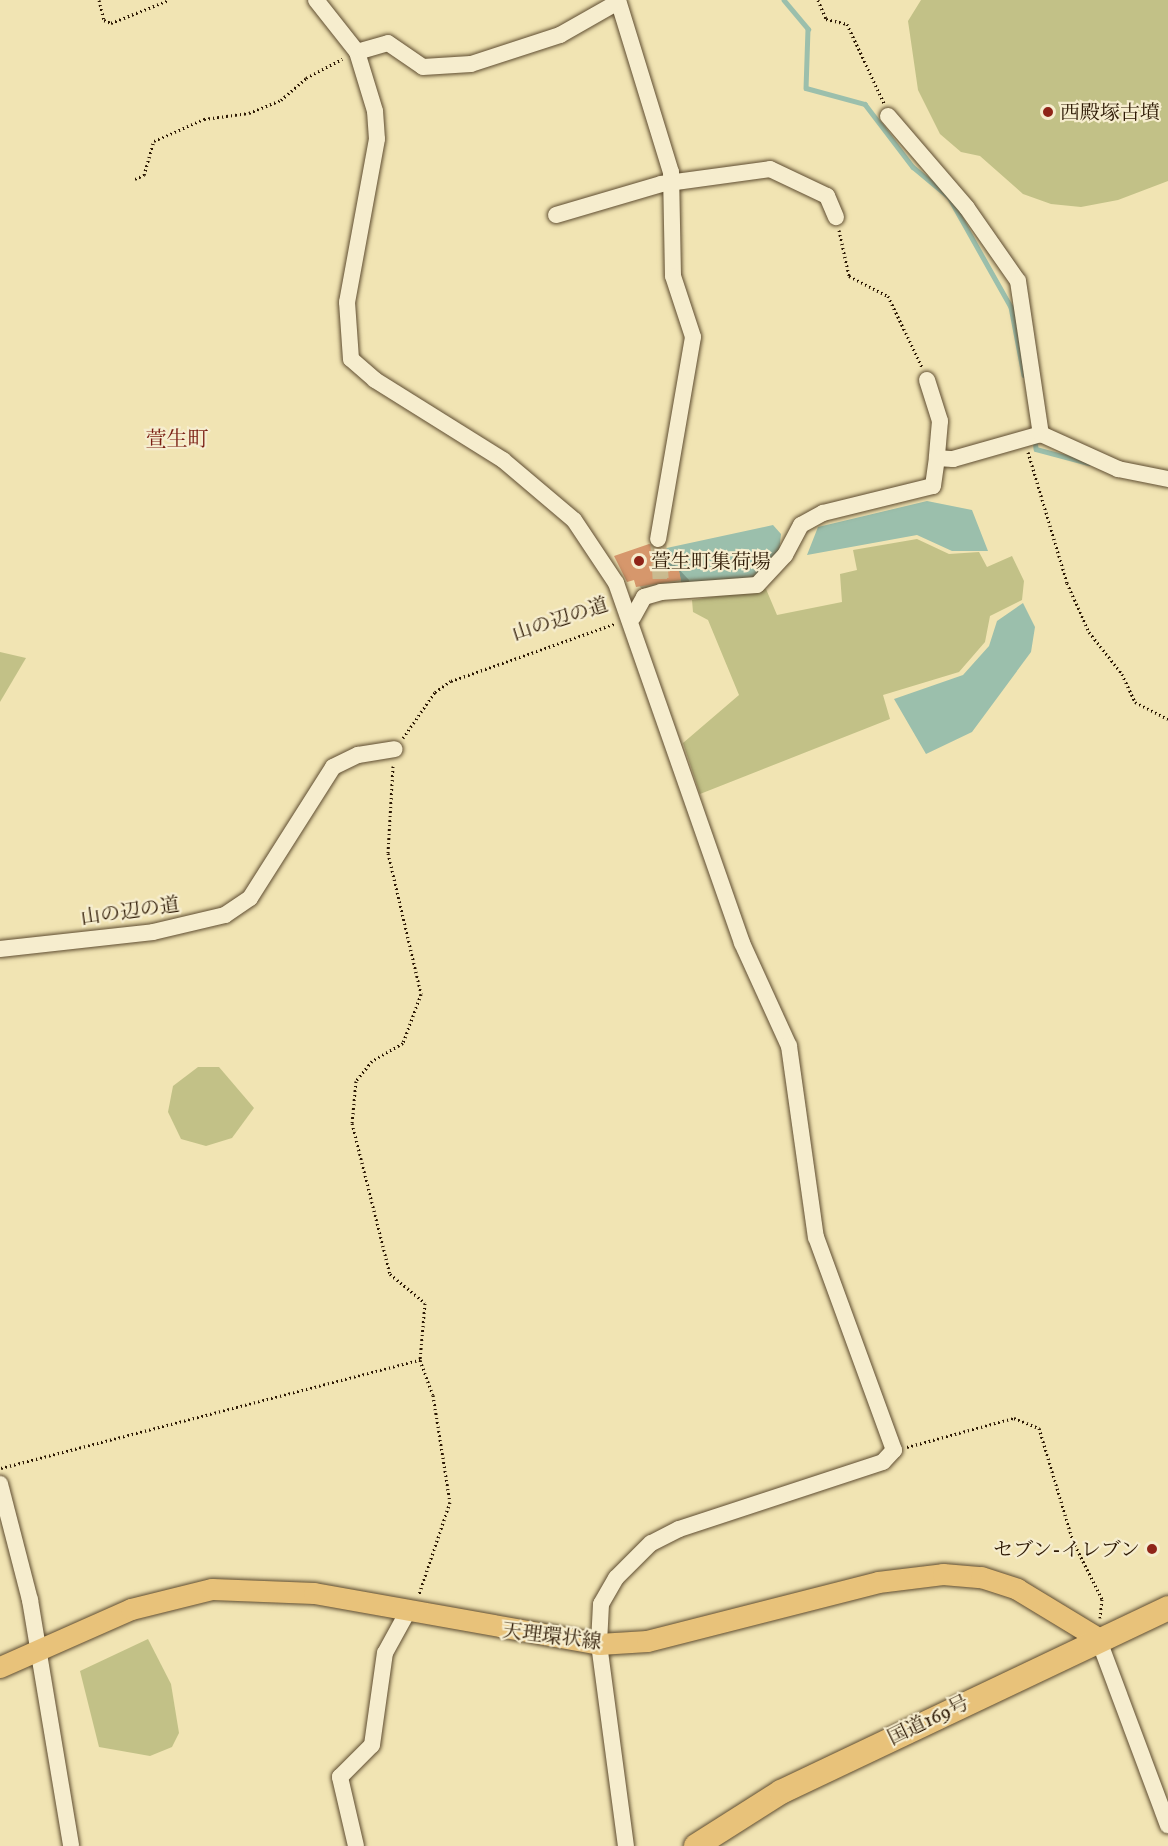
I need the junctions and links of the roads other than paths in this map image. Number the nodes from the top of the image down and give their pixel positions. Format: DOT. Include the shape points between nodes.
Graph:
graph roads {
  1 [pos="316,0"];
  2 [pos="618,1"];
  3 [pos="357,52"];
  4 [pos="888,116"];
  5 [pos="673,183"];
  6 [pos="556,214"];
  7 [pos="836,217"];
  8 [pos="927,380"];
  9 [pos="1041,434"];
  10 [pos="937,458"];
  11 [pos="1168,479"];
  12 [pos="658,539"];
  13 [pos="633,617"];
  14 [pos="395,749"];
  15 [pos="0,949"];
  16 [pos="0,1484"];
  17 [pos="1168,1608"];
  18 [pos="406,1613"];
  19 [pos="1098,1638"];
  20 [pos="599,1644"];
  21 [pos="35,1651"];
  22 [pos="0,1667"];
  23 [pos="1168,1825"];
  24 [pos="71,1846"];
  25 [pos="356,1846"];
  26 [pos="626,1846"];
  27 [pos="696,1846"];
  1 -- 3 [label="street"];
  2 -- 3 [label="street" via="560,35 471,64 423,67 388,43"];
  2 -- 5 [label="street"];
  3 -- 13 [label="street" via="375,111 377,139 347,302 351,359 375,380 502,460 574,520"];
  4 -- 9 [label="street" via="967,208 1018,281"];
  5 -- 6 [label="street"];
  5 -- 7 [label="street" via="770,169 788,174 827,196"];
  5 -- 12 [label="street" via="673,276 693,337"];
  8 -- 10 [label="street" via="940,421"];
  9 -- 10 [label="street" via="953,459"];
  9 -- 11 [label="street" via="1118,468"];
  10 -- 13 [label="street, 山の辺の道" via="933,486 832,510 801,525 785,555 757,585 661,588 644,597"];
  13 -- 20 [label="street" via="741,943 789,1046 816,1237 894,1450 883,1462 651,1543 629,1560 601,1604"];
  14 -- 15 [label="street, 山の辺の道" via="358,755 333,767 250,898 225,915 153,932"];
  16 -- 21 [label="street" via="30,1600"];
  17 -- 19 [label="highway, 国道169号"];
  18 -- 20 [label="main road, 天理環状線"];
  18 -- 21 [label="main road, 天理環状線" via="314,1593 212,1589 131,1609"];
  18 -- 25 [label="street" via="385,1653 372,1745 340,1777"];
  19 -- 20 [label="main road, 天理環状線" via="1017,1589 981,1577 919,1573 647,1641"];
  19 -- 23 [label="street"];
  19 -- 27 [label="highway, 国道169号" via="781,1792"];
  20 -- 26 [label="street"];
  21 -- 22 [label="main road, 天理環状線"];
  21 -- 24 [label="street"];
}
